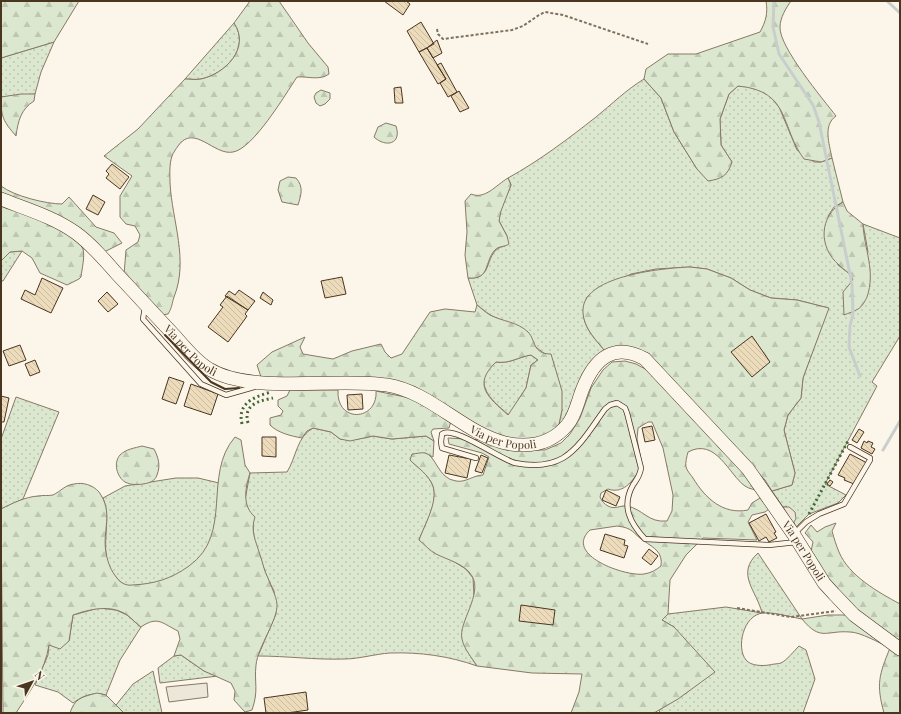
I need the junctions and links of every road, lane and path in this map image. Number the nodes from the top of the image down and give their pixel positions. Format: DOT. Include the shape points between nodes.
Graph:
graph roads {
  1 [pos="437,29"];
  2 [pos="648,44"];
  3 [pos="1,199"];
  4 [pos="146,305"];
  5 [pos="268,382"];
  6 [pos="469,433"];
  7 [pos="850,447"];
  8 [pos="476,458"];
  9 [pos="797,538"];
  10 [pos="737,608"];
  11 [pos="847,608"];
  12 [pos="900,649"];
  1 -- 2 [label="path" via="438,34 444,39 512,30 545,12 563,15"];
  3 -- 4 [label="main road, Via per Popoli" via="55,221 76,233"];
  4 -- 5 [label="main road, Via per Popoli" via="210,370 240,380"];
  4 -- 5 [label="lane" via="143,319 201,384 226,395"];
  5 -- 6 [label="main road, Via per Popoli" via="378,384 401,388 426,399"];
  6 -- 8 [label="lane" via="444,432 441,447"];
  6 -- 9 [label="main road, Via per Popoli" via="532,446 543,443 568,424 588,376 601,360 612,352 632,352 645,359 736,455"];
  6 -- 9 [label="lane" via="514,462 541,465 555,462 574,450 605,409 617,403 625,408 627,413 641,468 627,500 627,509 630,519 645,539 769,545"];
  7 -- 9 [label="lane" via="870,460 844,504 818,514 806,522"];
  9 -- 11 [label="main road, Via per Popoli" via="824,583"];
  10 -- 11 [label="path" via="791,617"];
  11 -- 12 [label="main road, Via per Popoli"];
}
